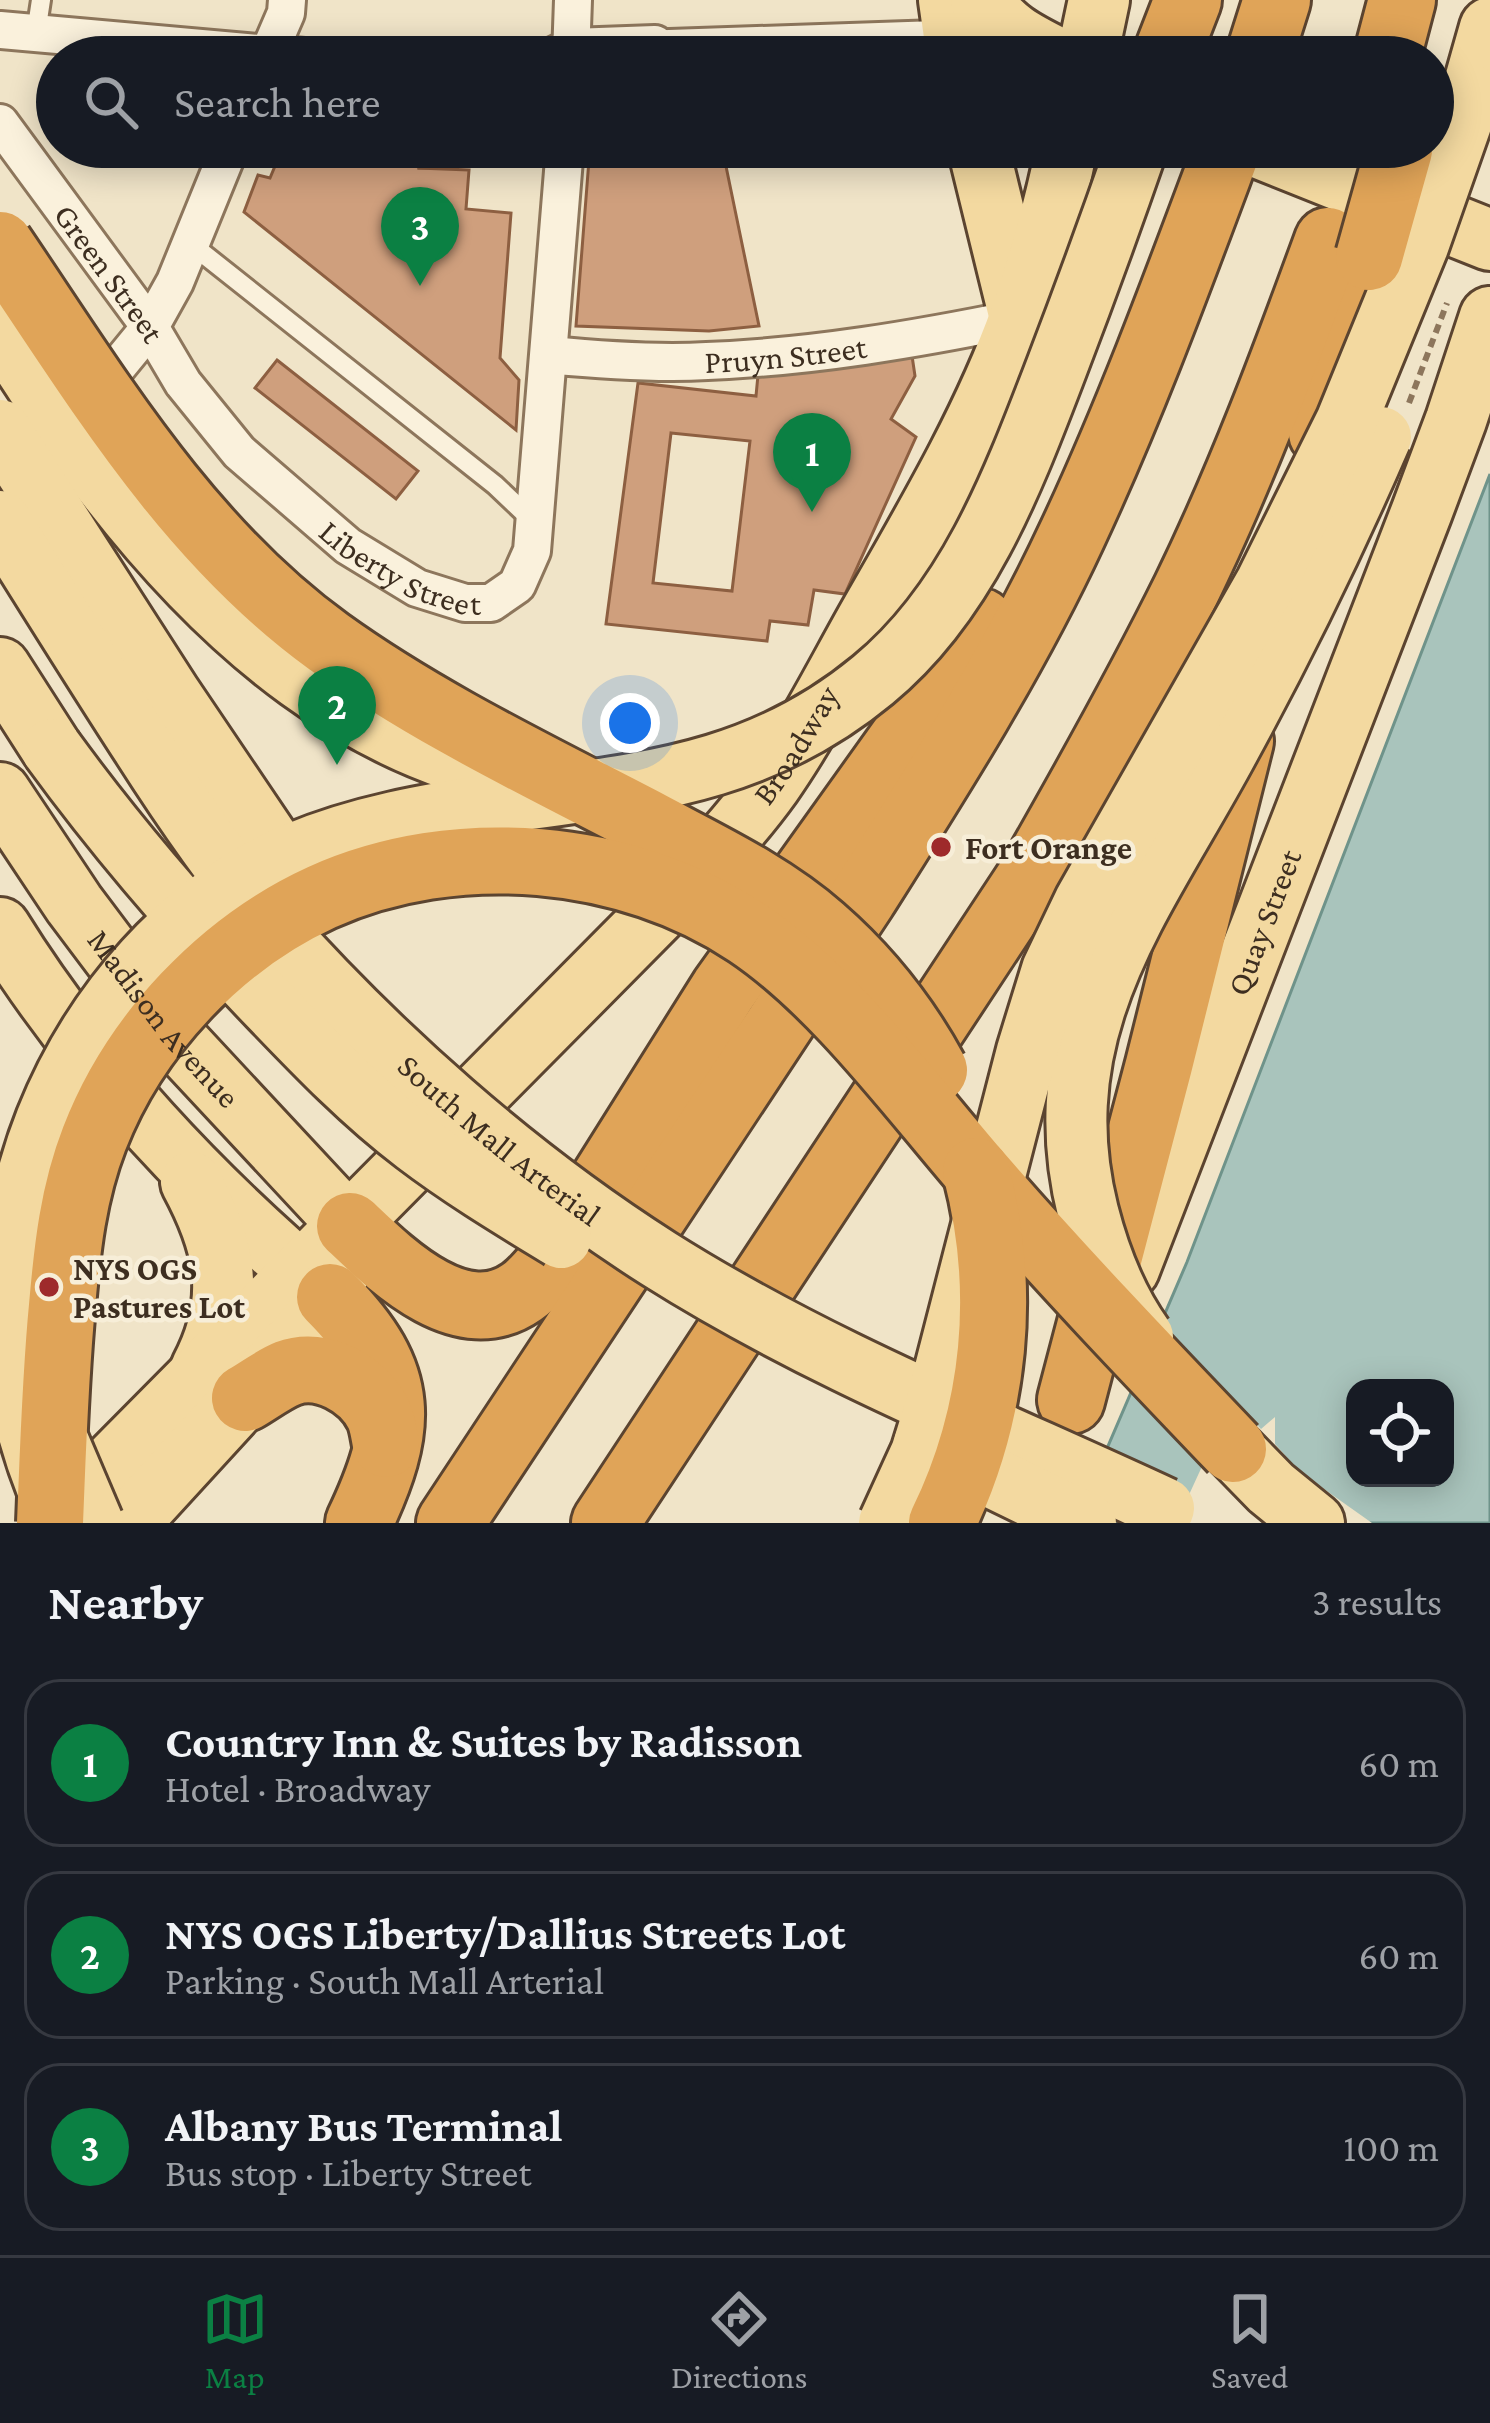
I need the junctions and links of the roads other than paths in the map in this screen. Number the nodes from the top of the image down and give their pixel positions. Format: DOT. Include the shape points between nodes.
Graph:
graph roads {
  1 [pos="287,0"];
  2 [pos="573,0"];
  3 [pos="1099,0"];
  4 [pos="1277,0"];
  5 [pos="1402,0"];
  6 [pos="1438,0"];
  7 [pos="26,21"];
  8 [pos="960,23"];
  9 [pos="1490,28"];
  10 [pos="130,36"];
  11 [pos="276,36"];
  12 [pos="568,36"];
  13 [pos="771,36"];
  14 [pos="1016,36"];
  15 [pos="1091,36"];
  16 [pos="1266,36"];
  17 [pos="1393,36"];
  18 [pos="1429,36"];
  19 [pos="0,123"];
  20 [pos="1490,123"];
  21 [pos="1454,143"];
  22 [pos="221,168"];
  23 [pos="563,168"];
  24 [pos="983,168"];
  25 [pos="1062,168"];
  26 [pos="1129,168"];
  27 [pos="1309,168"];
  28 [pos="1378,168"];
  29 [pos="1446,168"];
  30 [pos="1219,170"];
  31 [pos="1490,240"];
  32 [pos="190,244"];
  33 [pos="0,245"];
  34 [pos="1348,249"];
  35 [pos="1490,317"];
  36 [pos="1020,318"];
  37 [pos="150,327"];
  38 [pos="0,330"];
  39 [pos="549,355"];
  40 [pos="1150,356"];
  41 [pos="0,430"];
  42 [pos="0,521"];
  43 [pos="535,523"];
  44 [pos="0,541"];
  45 [pos="0,573"];
  46 [pos="0,668"];
  47 [pos="652,782"];
  48 [pos="0,794"];
  49 [pos="0,928"];
  50 [pos="174,1150"];
  51 [pos="0,1178"];
  52 [pos="564,1216"];
  53 [pos="350,1226"];
  54 [pos="316,1285"];
  55 [pos="217,1393"];
  56 [pos="1071,1400"];
  57 [pos="1233,1449"];
  58 [pos="387,1457"];
  59 [pos="52,1523"];
  60 [pos="64,1523"];
  61 [pos="93,1523"];
  62 [pos="129,1523"];
  63 [pos="358,1523"];
  64 [pos="450,1523"];
  65 [pos="605,1523"];
  66 [pos="890,1523"];
  67 [pos="942,1523"];
  68 [pos="1022,1523"];
  69 [pos="1085,1523"];
  70 [pos="1198,1523"];
  71 [pos="1314,1523"];
  1 -- 11 [label="street"];
  2 -- 12 [label="street"];
  3 -- 15 [label="main road"];
  4 -- 16 [label="highway"];
  5 -- 17 [label="highway"];
  6 -- 18 [label="highway"];
  7 -- 10 [label="street"];
  8 -- 13 [label="street"];
  8 -- 14 [label="main road" via="999,25"];
  9 -- 21 [label="main road, bridge"];
  19 -- 37 [label="street, Green Street" via="18,159"];
  20 -- 57 [label="main road, bridge" via="1419,344 1343,525 1126,934 1085,1036 1076,1131 1091,1227 1132,1322"];
  22 -- 32 [label="street"];
  23 -- 39 [label="street, Liberty Street"];
  24 -- 36 [label="main road"];
  25 -- 36 [label="main road, Broadway"];
  26 -- 47 [label="main road, bridge" via="1006,489 935,615 876,678 792,736"];
  27 -- 31 [label="main road"];
  28 -- 34 [label="highway"];
  29 -- 66 [label="main road, bridge" via="1346,422 1052,970 921,1453"];
  30 -- 40 [label="highway"];
  32 -- 37 [label="street"];
  32 -- 43 [label="lane"];
  33 -- 67 [label="highway, bridge" via="169,489 284,607 408,694 757,884 820,927 880,990 945,1089 974,1163 989,1233 988,1383"];
  34 -- 56 [label="highway" via="1256,677"];
  34 -- 65 [label="highway" via="1284,363 1177,607 1028,881"];
  35 -- 56 [label="main road, Quay Street" via="1181,1138"];
  36 -- 39 [label="street, Pruyn Street" via="746,359"];
  36 -- 53 [label="main road, Broadway" via="939,492 770,785 688,882"];
  37 -- 43 [label="street, Liberty Street" via="239,452 348,546 417,588 491,603 517,585"];
  37 -- 44 [label="street, Green Street" via="77,414"];
  38 -- 47 [label="main road, bridge" via="147,536 235,626 313,690 373,727 461,764 554,783"];
  39 -- 43 [label="street, Liberty Street"];
  40 -- 53 [label="highway" via="949,672 724,989 538,1277 498,1304 469,1305 406,1275"];
  40 -- 64 [label="highway" via="1070,539 927,797"];
  41 -- 52 [label="main road, bridge" via="298,884 412,1023 526,1138"];
  42 -- 52 [label="main road, South Mall Arterial, bridge" via="180,804 268,920 434,1087 521,1161"];
  45 -- 52 [label="main road, South Mall Arterial, bridge" via="191,864 303,1002 489,1181"];
  46 -- 52 [label="main road, bridge" via="161,890 347,1085 483,1190"];
  47 -- 60 [label="main road, bridge" via="422,816 335,838 224,892 138,969 52,1104 15,1235 15,1368 29,1438"];
  48 -- 53 [label="main road, Madison Avenue" via="174,1037"];
  49 -- 50 [label="main road" via="68,1026"];
  50 -- 54 [label="main road"];
  50 -- 55 [label="main road" via="215,1232 224,1278 208,1356"];
  51 -- 61 [label="main road, bridge" via="49,1420"];
  52 -- 69 [label="main road, South Mall Arterial, bridge" via="708,1333"];
  52 -- 70 [label="main road, South Mall Arterial, bridge" via="660,1259 806,1342"];
  53 -- 54 [label="main road, Broadway" via="343,1263"];
  54 -- 55 [label="main road, Broadway" via="303,1333"];
  54 -- 58 [label="highway" via="361,1328 384,1373"];
  55 -- 58 [label="highway" via="298,1370 338,1376 378,1414"];
  55 -- 59 [label="main road, Broadway"];
  55 -- 62 [label="main road, Broadway"];
  56 -- 68 [label="main road, Quay Street"];
  57 -- 59 [label="highway, bridge" via="775,952 701,906 622,876 533,862 455,863 357,884 258,933 181,1001 129,1069 82,1172 67,1244"];
  57 -- 71 [label="main road"];
  58 -- 63 [label="highway"];
}
